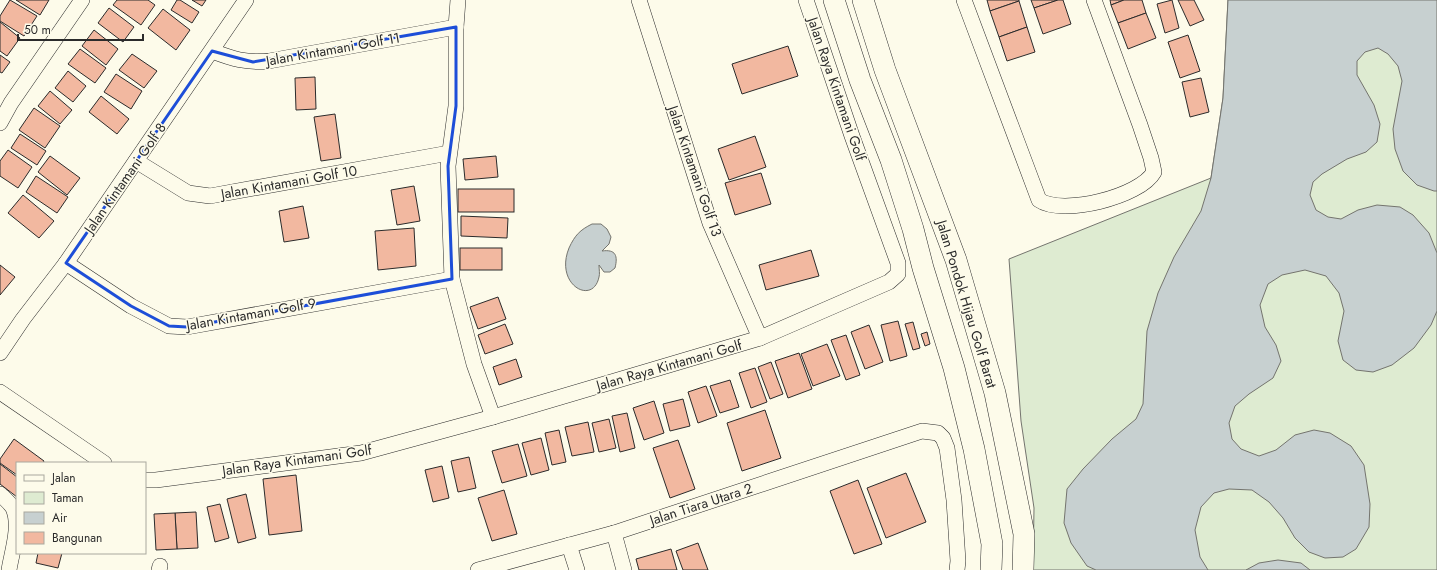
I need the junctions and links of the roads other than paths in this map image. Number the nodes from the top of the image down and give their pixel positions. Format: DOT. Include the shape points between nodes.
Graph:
graph roads {
  1 [pos="82,0"];
  2 [pos="246,0"];
  3 [pos="458,0"];
  4 [pos="639,0"];
  5 [pos="806,0"];
  6 [pos="834,0"];
  7 [pos="863,0"];
  8 [pos="964,0"];
  9 [pos="1094,0"];
  10 [pos="456,27"];
  11 [pos="212,50"];
  12 [pos="885,70"];
  13 [pos="860,80"];
  14 [pos="0,123"];
  15 [pos="449,153"];
  16 [pos="136,161"];
  17 [pos="66,263"];
  18 [pos="452,279"];
  19 [pos="760,338"];
  20 [pos="0,353"];
  21 [pos="0,392"];
  22 [pos="493,417"];
  23 [pos="103,462"];
  24 [pos="146,480"];
  25 [pos="0,494"];
  26 [pos="614,533"];
  27 [pos="1024,534"];
  28 [pos="992,544"];
  29 [pos="569,545"];
  30 [pos="9,570"];
  31 [pos="478,570"];
  32 [pos="577,570"];
  33 [pos="624,570"];
  34 [pos="957,570"];
  35 [pos="991,570"];
  36 [pos="1023,570"];
  1 -- 14 [label="street"];
  2 -- 11 [label="street, Jalan Kintamani Golf 8"];
  3 -- 10 [label="street"];
  4 -- 19 [label="street, Jalan Kintamani Golf 13" via="710,223"];
  5 -- 19 [label="street, Jalan Raya Kintamani Golf" via="898,263 898,274 889,282"];
  6 -- 13 [label="street"];
  7 -- 12 [label="street, Jalan Pondok Hijau Golf Barat"];
  8 -- 9 [label="street" via="1039,200 1045,204 1061,206 1118,197 1137,188 1154,172 1140,124"];
  10 -- 11 [label="street, Jalan Kintamani Golf 11" via="269,61 234,59"];
  10 -- 15 [label="street" via="456,106"];
  11 -- 16 [label="street, Jalan Kintamani Golf 8"];
  12 -- 13 [label="street"];
  12 -- 27 [label="street, Jalan Pondok Hijau Golf Barat" via="956,260 994,393"];
  13 -- 28 [label="street" via="891,160 954,368 974,449"];
  15 -- 16 [label="street, Jalan Kintamani Golf 10" via="210,196 188,193"];
  15 -- 18 [label="street"];
  16 -- 17 [label="street, Jalan Kintamani Golf 8"];
  17 -- 18 [label="street, Jalan Kintamani Golf 9" via="131,306 169,326 187,327"];
  17 -- 20 [label="street, Jalan Kintamani Golf 8"];
  18 -- 22 [label="street" via="474,364"];
  19 -- 22 [label="street, Jalan Raya Kintamani Golf"];
  21 -- 23 [label="street"];
  22 -- 24 [label="street, Jalan Raya Kintamani Golf" via="361,453"];
  25 -- 30 [label="street" via="12,507 16,517 16,534"];
  26 -- 29 [label="street, Jalan Tiara Utara 2"];
  26 -- 33 [label="street"];
  26 -- 34 [label="street, Jalan Tiara Utara 2" via="922,431 938,434 943,438 947,448 954,500"];
  27 -- 28 [label="street"];
  27 -- 36 [label="street, Jalan Pondok Hijau Golf Barat"];
  28 -- 35 [label="street"];
  29 -- 31 [label="street, Jalan Tiara Utara 2"];
  29 -- 32 [label="street"];
}
